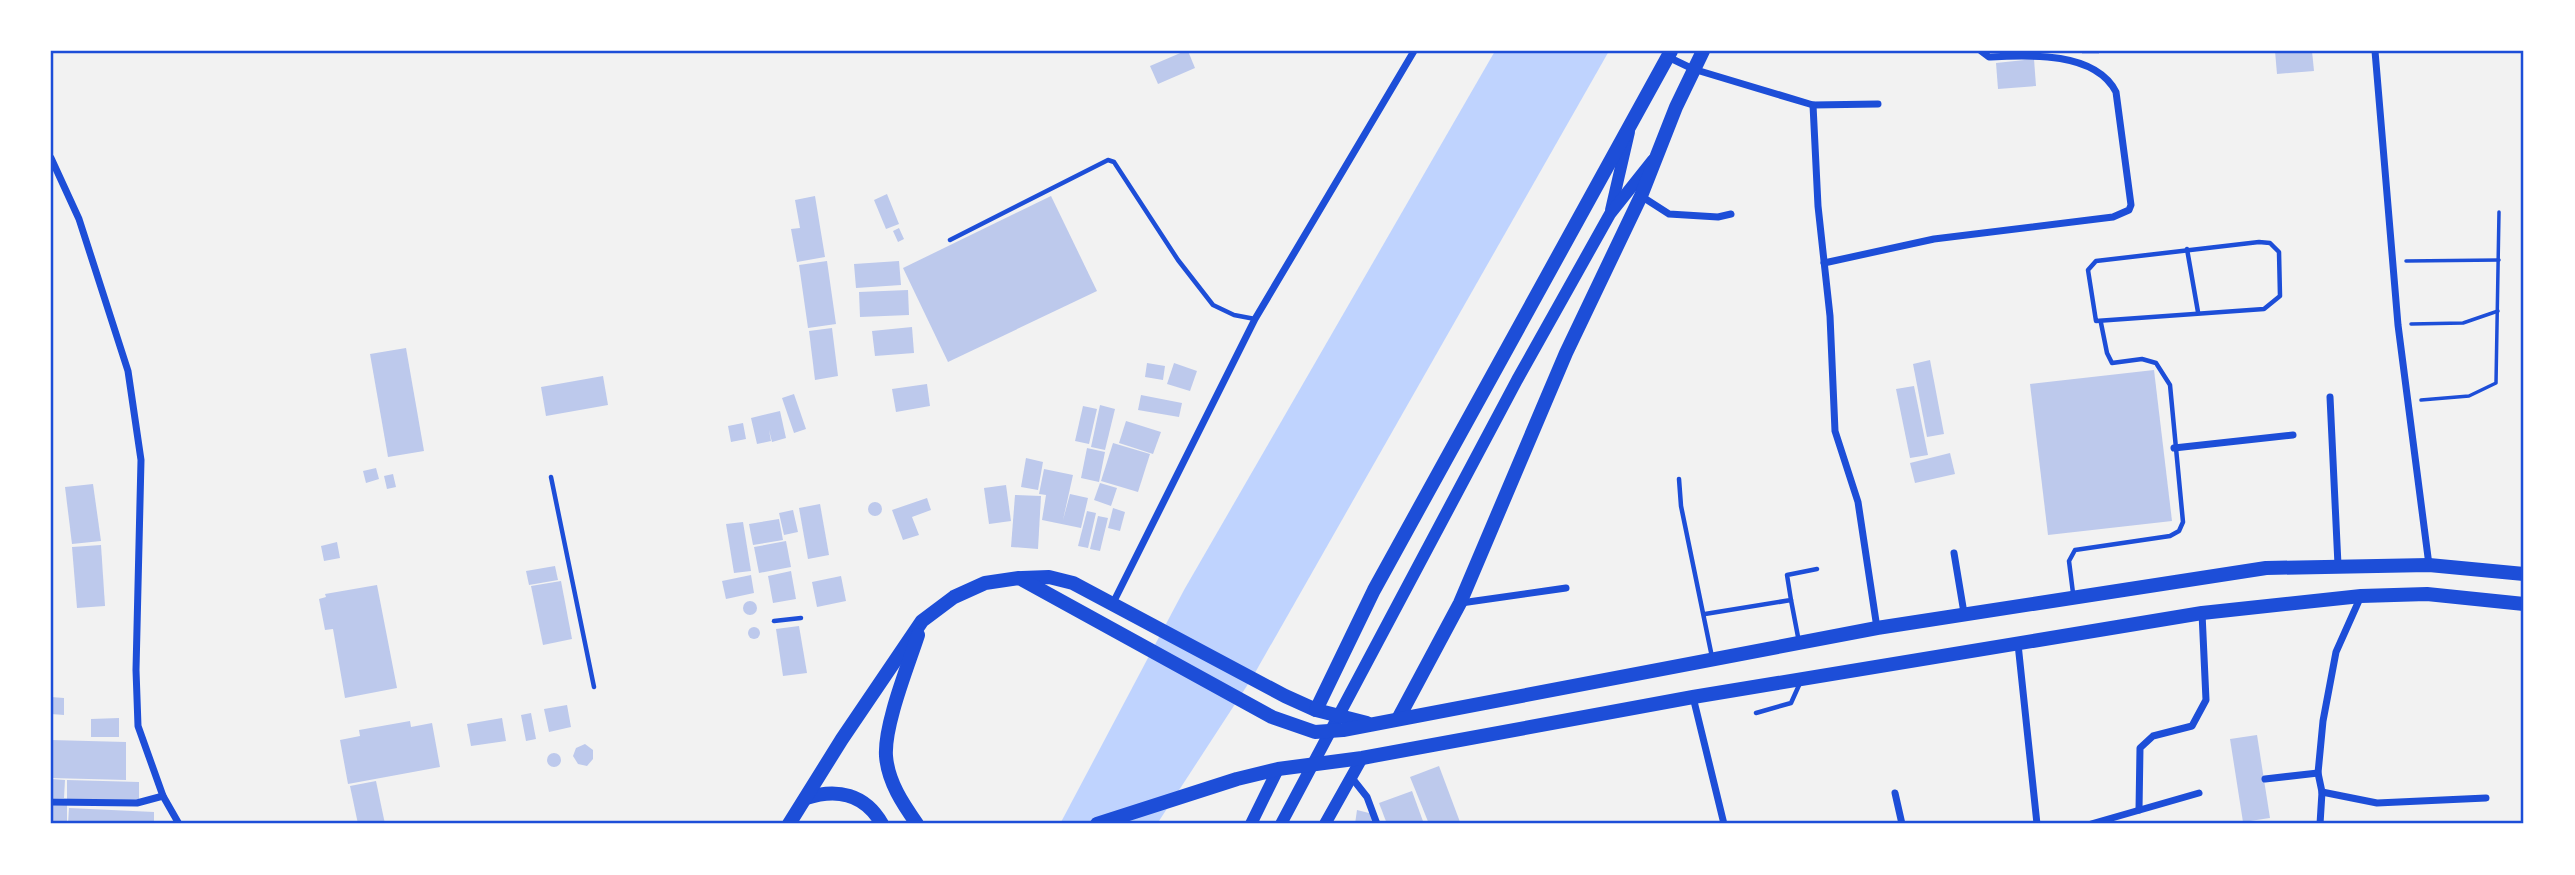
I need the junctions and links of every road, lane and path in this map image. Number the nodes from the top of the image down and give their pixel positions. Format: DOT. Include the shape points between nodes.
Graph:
graph roads {
  1 [pos="1414,51"];
  2 [pos="1703,51"];
  3 [pos="1981,51"];
  4 [pos="2375,51"];
  5 [pos="1670,54"];
  6 [pos="1693,69"];
  7 [pos="1878,104"];
  8 [pos="1813,105"];
  9 [pos="1630,128"];
  10 [pos="1657,155"];
  11 [pos="51,158"];
  12 [pos="1641,196"];
  13 [pos="2499,212"];
  14 [pos="1731,214"];
  15 [pos="1608,218"];
  16 [pos="950,240"];
  17 [pos="2187,249"];
  18 [pos="2498,260"];
  19 [pos="2392,262"];
  20 [pos="1824,263"];
  21 [pos="2498,311"];
  22 [pos="2198,312"];
  23 [pos="1255,319"];
  24 [pos="2101,323"];
  25 [pos="2398,325"];
  26 [pos="2330,397"];
  27 [pos="2408,402"];
  28 [pos="2293,435"];
  29 [pos="2174,448"];
  30 [pos="551,477"];
  31 [pos="1679,479"];
  32 [pos="1954,553"];
  33 [pos="2338,565"];
  34 [pos="2429,565"];
  35 [pos="1817,569"];
  36 [pos="2524,573"];
  37 [pos="1020,578"];
  38 [pos="1566,587"];
  39 [pos="2361,596"];
  40 [pos="2073,597"];
  41 [pos="1791,600"];
  42 [pos="1112,603"];
  43 [pos="1460,603"];
  44 [pos="2524,604"];
  45 [pos="1964,613"];
  46 [pos="2202,613"];
  47 [pos="1705,614"];
  48 [pos="801,618"];
  49 [pos="774,621"];
  50 [pos="923,621"];
  51 [pos="1877,628"];
  52 [pos="1799,643"];
  53 [pos="2018,644"];
  54 [pos="1713,660"];
  55 [pos="1802,679"];
  56 [pos="594,687"];
  57 [pos="1693,697"];
  58 [pos="1317,710"];
  59 [pos="1756,713"];
  60 [pos="1398,719"];
  61 [pos="1375,724"];
  62 [pos="1362,758"];
  63 [pos="1278,769"];
  64 [pos="2318,773"];
  65 [pos="1352,778"];
  66 [pos="2265,779"];
  67 [pos="2322,792"];
  68 [pos="1895,793"];
  69 [pos="2199,793"];
  70 [pos="163,796"];
  71 [pos="806,798"];
  72 [pos="2486,798"];
  73 [pos="51,802"];
  74 [pos="2139,810"];
  75 [pos="179,824"];
  76 [pos="789,824"];
  77 [pos="882,824"];
  78 [pos="917,824"];
  79 [pos="1097,824"];
  80 [pos="1251,824"];
  81 [pos="1281,824"];
  82 [pos="1325,824"];
  83 [pos="1377,824"];
  84 [pos="1724,824"];
  85 [pos="1902,824"];
  86 [pos="2037,824"];
  87 [pos="2091,824"];
  88 [pos="2320,824"];
  1 -- 23 [label="street"];
  2 -- 6 [label="main road"];
  3 -- 20 [label="street" via="1989,57 2019,55 2101,71 2116,92 2129,211 2113,217 1934,239"];
  4 -- 19 [label="street"];
  5 -- 6 [label="street"];
  5 -- 9 [label="main road"];
  6 -- 8 [label="street"];
  6 -- 10 [label="main road"];
  7 -- 8 [label="street"];
  8 -- 20 [label="street"];
  9 -- 15 [label="main road"];
  9 -- 58 [label="main road" via="1374,590"];
  10 -- 12 [label="main road"];
  10 -- 15 [label="main road"];
  11 -- 70 [label="street" via="79,219 124,356 135,408 142,468 138,726"];
  12 -- 14 [label="street" via="1668,214"];
  12 -- 43 [label="main road" via="1566,353"];
  13 -- 18 [label="path"];
  15 -- 81 [label="main road"];
  16 -- 23 [label="lane" via="1108,160 1114,162 1213,305"];
  17 -- 22 [label="lane"];
  17 -- 22 [label="lane" via="2259,242 2270,243 2280,252 2280,296 2270,306"];
  17 -- 24 [label="lane" via="2103,260 2090,266 2094,316"];
  18 -- 19 [label="path"];
  18 -- 21 [label="path"];
  19 -- 25 [label="street"];
  20 -- 51 [label="street" via="1835,431 1857,502"];
  21 -- 25 [label="path" via="2463,323"];
  21 -- 27 [label="path" via="2494,387 2469,396"];
  22 -- 24 [label="lane"];
  23 -- 42 [label="street"];
  24 -- 29 [label="lane" via="2112,363 2142,359 2164,372 2170,385"];
  25 -- 27 [label="street"];
  26 -- 33 [label="street"];
  27 -- 34 [label="street"];
  28 -- 29 [label="street"];
  29 -- 40 [label="lane" via="2183,512 2179,531 2075,550 2069,561"];
  30 -- 56 [label="lane"];
  31 -- 47 [label="lane"];
  32 -- 45 [label="street"];
  33 -- 34 [label="main road"];
  33 -- 40 [label="main road" via="2266,568"];
  34 -- 36 [label="main road"];
  35 -- 41 [label="lane" via="1787,575"];
  37 -- 42 [label="main road" via="1063,579"];
  37 -- 50 [label="main road" via="985,583 954,597"];
  37 -- 61 [label="main road" via="1272,717 1315,732"];
  38 -- 43 [label="street"];
  39 -- 44 [label="main road" via="2427,594"];
  39 -- 46 [label="main road"];
  39 -- 64 [label="street" via="2336,652"];
  40 -- 45 [label="main road"];
  41 -- 47 [label="lane"];
  41 -- 52 [label="lane"];
  42 -- 58 [label="main road"];
  43 -- 60 [label="main road"];
  45 -- 51 [label="main road"];
  46 -- 53 [label="main road"];
  46 -- 74 [label="street" via="2206,700 2192,726 2153,736 2140,748"];
  47 -- 54 [label="lane"];
  48 -- 49 [label="lane"];
  50 -- 71 [label="main road"];
  50 -- 78 [label="main road" via="886,755 898,797"];
  51 -- 52 [label="main road"];
  52 -- 54 [label="main road"];
  53 -- 55 [label="main road"];
  53 -- 86 [label="street"];
  54 -- 60 [label="main road"];
  55 -- 57 [label="main road"];
  55 -- 59 [label="lane" via="1791,703"];
  57 -- 62 [label="main road"];
  57 -- 84 [label="street"];
  58 -- 61 [label="main road"];
  60 -- 61 [label="main road"];
  62 -- 63 [label="main road"];
  62 -- 65 [label="main road"];
  63 -- 79 [label="main road"];
  63 -- 80 [label="main road"];
  64 -- 66 [label="street"];
  64 -- 67 [label="street"];
  65 -- 82 [label="main road"];
  65 -- 83 [label="street" via="1367,797"];
  67 -- 72 [label="street" via="2377,803"];
  67 -- 88 [label="street"];
  68 -- 85 [label="street"];
  69 -- 74 [label="street"];
  70 -- 73 [label="street" via="137,803"];
  70 -- 75 [label="street"];
  71 -- 76 [label="main road"];
  71 -- 77 [label="main road" via="827,792 848,794 868,805"];
  74 -- 87 [label="street"];
}
